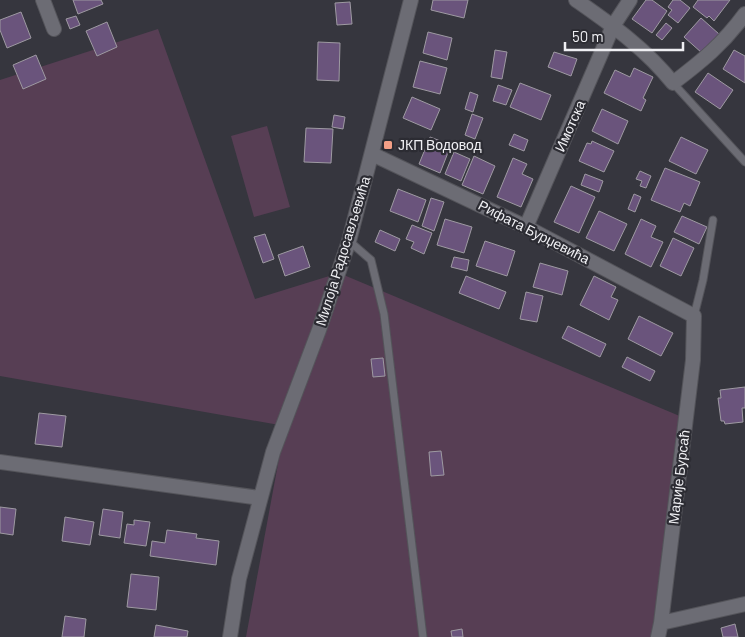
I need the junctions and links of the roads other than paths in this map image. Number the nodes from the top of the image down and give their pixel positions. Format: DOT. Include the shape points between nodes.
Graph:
graph roads {
  1 [pos="43,0"];
  2 [pos="411,0"];
  3 [pos="576,0"];
  4 [pos="630,0"];
  5 [pos="745,14"];
  6 [pos="613,26"];
  7 [pos="54,29"];
  8 [pos="673,83"];
  9 [pos="372,154"];
  10 [pos="745,162"];
  11 [pos="712,220"];
  12 [pos="526,227"];
  13 [pos="349,241"];
  14 [pos="694,316"];
  15 [pos="0,462"];
  16 [pos="260,498"];
  17 [pos="745,604"];
  18 [pos="662,623"];
  19 [pos="230,637"];
  20 [pos="423,637"];
  21 [pos="658,637"];
  1 -- 7 [label="street"];
  2 -- 9 [label="street, Милоја Радосављевића"];
  3 -- 6 [label="street"];
  4 -- 6 [label="street"];
  5 -- 8 [label="street" via="708,56"];
  6 -- 8 [label="street" via="633,41"];
  6 -- 12 [label="street, Имотска"];
  8 -- 10 [label="lane"];
  9 -- 12 [label="street, Рифата Бурџевића"];
  9 -- 13 [label="street, Милоја Радосављевића"];
  11 -- 14 [label="lane"];
  12 -- 14 [label="street, Рифата Бурџевића"];
  13 -- 16 [label="street, Милоја Радосављевића" via="320,330 273,452"];
  13 -- 20 [label="lane" via="371,260 384,314"];
  14 -- 18 [label="street, Марије Бурсаћ" via="693,360"];
  15 -- 16 [label="street"];
  16 -- 19 [label="street, Милоја Радосављевића" via="239,579"];
  17 -- 18 [label="street"];
  18 -- 21 [label="street, Марије Бурсаћ"];
}
